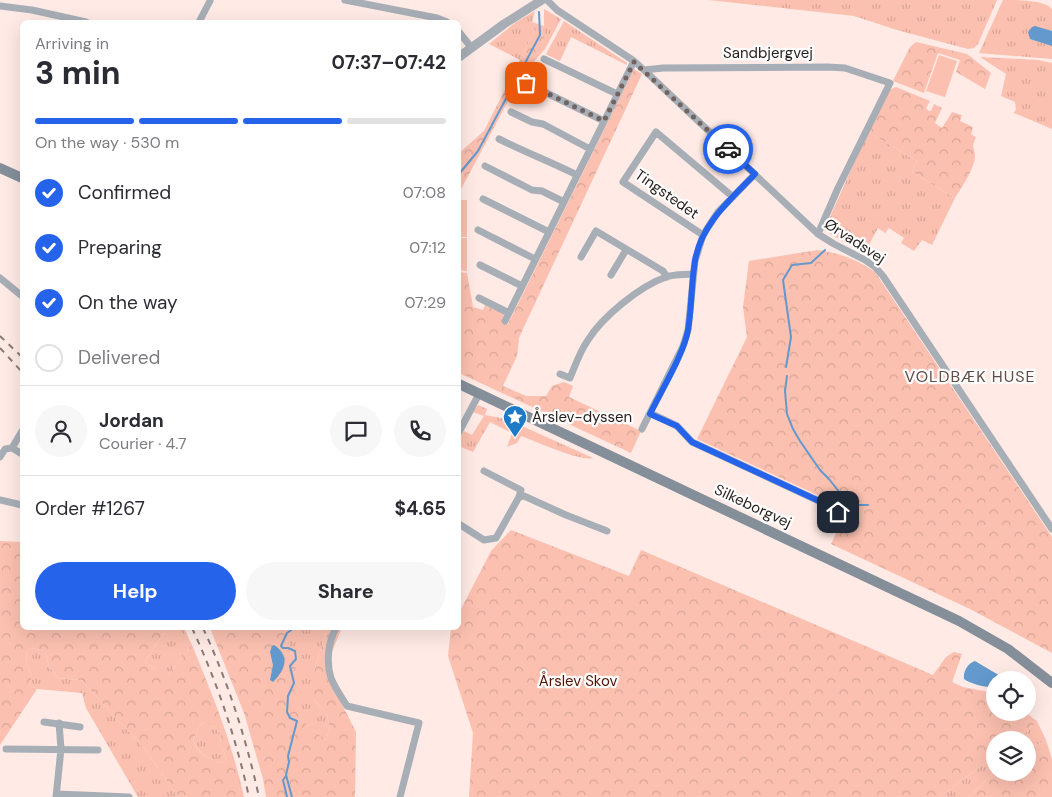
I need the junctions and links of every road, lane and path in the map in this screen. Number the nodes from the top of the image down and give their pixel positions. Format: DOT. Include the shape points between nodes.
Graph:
graph roads {
  1 [pos="345,0"];
  2 [pos="542,0"];
  3 [pos="547,0"];
  4 [pos="210,1"];
  5 [pos="0,6"];
  6 [pos="77,20"];
  7 [pos="201,20"];
  8 [pos="442,20"];
  9 [pos="461,34"];
  10 [pos="471,47"];
  11 [pos="461,55"];
  12 [pos="544,59"];
  13 [pos="634,62"];
  14 [pos="644,70"];
  15 [pos="526,83"];
  16 [pos="617,94"];
  17 [pos="511,112"];
  18 [pos="604,121"];
  19 [pos="499,139"];
  20 [pos="590,149"];
  21 [pos="485,166"];
  22 [pos="0,168"];
  23 [pos="755,174"];
  24 [pos="577,175"];
  25 [pos="20,177"];
  26 [pos="733,197"];
  27 [pos="483,199"];
  28 [pos="564,202"];
  29 [pos="478,230"];
  30 [pos="549,232"];
  31 [pos="818,234"];
  32 [pos="703,235"];
  33 [pos="626,250"];
  34 [pos="581,257"];
  35 [pos="535,259"];
  36 [pos="480,265"];
  37 [pos="693,274"];
  38 [pos="611,275"];
  39 [pos="667,276"];
  40 [pos="0,278"];
  41 [pos="522,286"];
  42 [pos="20,294"];
  43 [pos="479,298"];
  44 [pos="509,313"];
  45 [pos="505,321"];
  46 [pos="560,374"];
  47 [pos="461,385"];
  48 [pos="479,394"];
  49 [pos="650,414"];
  50 [pos="461,428"];
  51 [pos="642,429"];
  52 [pos="20,434"];
  53 [pos="12,448"];
  54 [pos="20,453"];
  55 [pos="0,457"];
  56 [pos="484,471"];
  57 [pos="519,497"];
  58 [pos="0,500"];
  59 [pos="20,505"];
  60 [pos="835,517"];
  61 [pos="461,525"];
  62 [pos="1052,529"];
  63 [pos="607,531"];
  64 [pos="335,630"];
  65 [pos="1052,683"];
  66 [pos="44,722"];
  67 [pos="59,724"];
  68 [pos="80,726"];
  69 [pos="6,749"];
  70 [pos="61,749"];
  71 [pos="98,750"];
  72 [pos="57,795"];
  73 [pos="129,797"];
  74 [pos="400,797"];
  1 -- 8 [label="street"];
  2 -- 10 [label="street"];
  3 -- 13 [label="street, Ørvadsvej"];
  4 -- 7 [label="street"];
  5 -- 6 [label="street"];
  9 -- 10 [label="street"];
  10 -- 11 [label="street"];
  12 -- 16 [label="street"];
  13 -- 14 [label="street, Ørvadsvej"];
  13 -- 16 [label="street"];
  14 -- 23 [label="street, Ørvadsvej"];
  14 -- 31 [label="street, Sandbjergvej" via="828,67 845,68 890,82"];
  15 -- 18 [label="street"];
  16 -- 18 [label="street"];
  17 -- 20 [label="street" via="543,124"];
  18 -- 20 [label="street"];
  19 -- 24 [label="street"];
  20 -- 24 [label="street"];
  21 -- 28 [label="street"];
  22 -- 25 [label="main road"];
  23 -- 26 [label="street, Tingstedet"];
  23 -- 31 [label="street, Ørvadsvej"];
  24 -- 28 [label="street"];
  26 -- 32 [label="street, Tingstedet"];
  26 -- 32 [label="street, Tingstedet" via="656,132 623,182"];
  27 -- 30 [label="street"];
  28 -- 30 [label="street"];
  29 -- 35 [label="street"];
  30 -- 35 [label="street"];
  31 -- 62 [label="street, Ørvadsvej" via="866,260 883,276"];
  32 -- 37 [label="street, Tingstedet"];
  33 -- 34 [label="street" via="596,231"];
  33 -- 38 [label="street"];
  33 -- 39 [label="street"];
  35 -- 41 [label="street"];
  36 -- 41 [label="street"];
  37 -- 39 [label="street"];
  37 -- 49 [label="street, Tingstedet" via="688,330"];
  39 -- 46 [label="street" via="643,289 602,321 587,340 570,378"];
  40 -- 42 [label="street"];
  41 -- 44 [label="street"];
  43 -- 44 [label="street"];
  44 -- 45 [label="street"];
  47 -- 48 [label="main road, Silkeborgvej"];
  48 -- 50 [label="street"];
  48 -- 65 [label="main road, Silkeborgvej" via="968,626 1022,658"];
  49 -- 51 [label="street, Tingstedet"];
  49 -- 60 [label="street" via="677,426 692,442 834,508 838,512"];
  52 -- 53 [label="street"];
  53 -- 54 [label="street"];
  53 -- 55 [label="street" via="5,449"];
  56 -- 57 [label="street" via="521,490"];
  57 -- 61 [label="street" via="496,538 484,540"];
  57 -- 63 [label="street" via="524,496"];
  58 -- 59 [label="street"];
  64 -- 74 [label="street" via="330,637 329,666 332,679 347,706 419,723"];
  66 -- 67 [label="street"];
  67 -- 68 [label="street"];
  67 -- 70 [label="street"];
  69 -- 70 [label="street"];
  70 -- 71 [label="street"];
  70 -- 72 [label="street"];
  72 -- 73 [label="street"];
}
